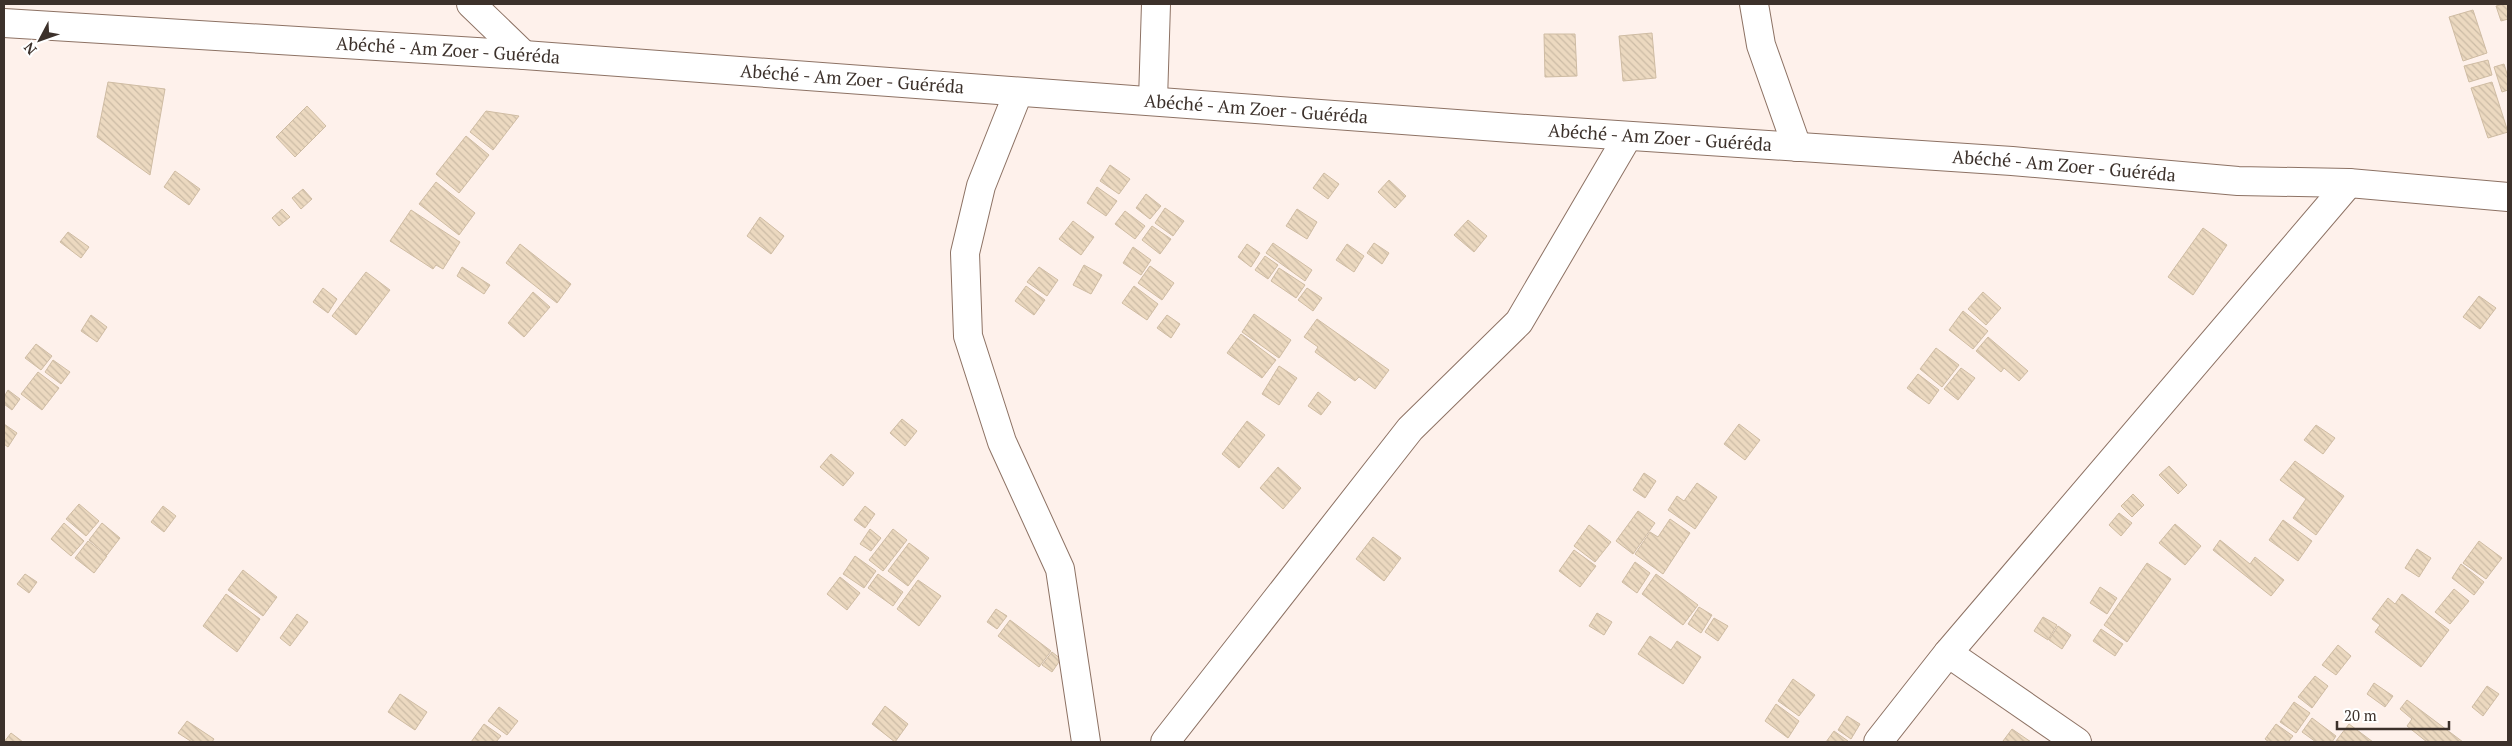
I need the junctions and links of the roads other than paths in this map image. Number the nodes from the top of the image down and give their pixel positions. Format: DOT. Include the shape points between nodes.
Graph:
graph roads {
  1 [pos="471,4"];
  2 [pos="1156,4"];
  3 [pos="1754,4"];
  4 [pos="4,23"];
  5 [pos="524,55"];
  6 [pos="1018,93"];
  7 [pos="1153,100"];
  8 [pos="1628,136"];
  9 [pos="1797,147"];
  10 [pos="2350,183"];
  11 [pos="2505,194"];
  12 [pos="1948,653"];
  13 [pos="1086,742"];
  14 [pos="1165,742"];
  15 [pos="1878,742"];
  16 [pos="2077,742"];
  1 -- 5 [label="street"];
  2 -- 7 [label="street"];
  3 -- 9 [label="street" via="1761,45"];
  4 -- 5 [label="street, Abéché - Am Zoer - Guéréda"];
  5 -- 6 [label="street, Abéché - Am Zoer - Guéréda"];
  6 -- 7 [label="street, Abéché - Am Zoer - Guéréda"];
  6 -- 13 [label="street" via="981,186 965,253 968,336 1002,442 1060,569"];
  7 -- 8 [label="street, Abéché - Am Zoer - Guéréda"];
  8 -- 9 [label="street, Abéché - Am Zoer - Guéréda"];
  8 -- 14 [label="street" via="1519,322 1410,429"];
  9 -- 10 [label="street, Abéché - Am Zoer - Guéréda" via="2238,181"];
  10 -- 11 [label="street, Abéché - Am Zoer - Guéréda"];
  10 -- 12 [label="street"];
  12 -- 15 [label="street"];
  12 -- 16 [label="street"];
}
